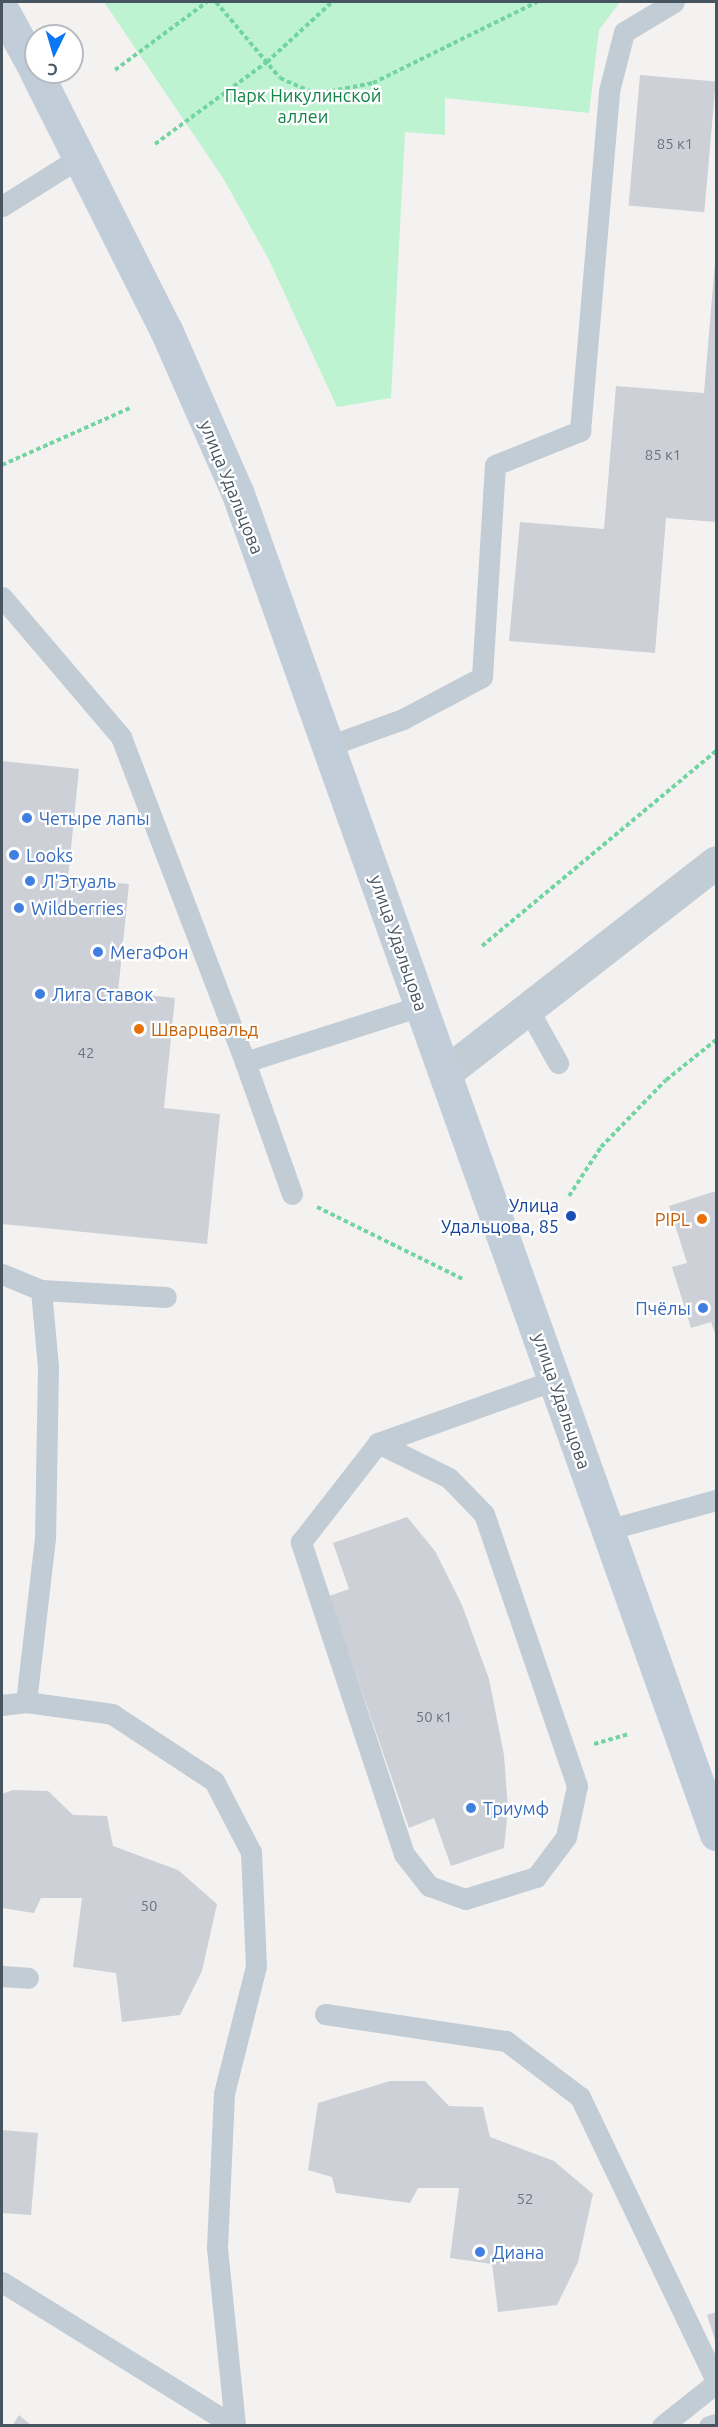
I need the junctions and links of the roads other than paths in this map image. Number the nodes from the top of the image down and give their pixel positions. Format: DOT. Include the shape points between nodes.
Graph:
graph roads {
  1 [pos="674,2"];
  2 [pos="2,9"];
  3 [pos="24,50"];
  4 [pos="43,84"];
  5 [pos="82,156"];
  6 [pos="2,207"];
  7 [pos="2,597"];
  8 [pos="331,744"];
  9 [pos="717,862"];
  10 [pos="421,1006"];
  11 [pos="528,1009"];
  12 [pos="245,1062"];
  13 [pos="558,1063"];
  14 [pos="445,1073"];
  15 [pos="292,1194"];
  16 [pos="2,1274"];
  17 [pos="41,1290"];
  18 [pos="166,1297"];
  19 [pos="555,1380"];
  20 [pos="378,1443"];
  21 [pos="717,1500"];
  22 [pos="607,1530"];
  23 [pos="26,1702"];
  24 [pos="2,1705"];
  25 [pos="717,1834"];
  26 [pos="2,1976"];
  27 [pos="28,1978"];
  28 [pos="325,2014"];
  29 [pos="2,2282"];
  30 [pos="717,2382"];
  31 [pos="717,2424"];
  32 [pos="235,2426"];
  33 [pos="662,2426"];
  34 [pos="709,2426"];
  1 -- 8 [label="lane" via="624,32 609,91 580,431 495,465 482,677 403,719"];
  2 -- 3 [label="street, улица Удальцова"];
  4 -- 5 [label="street, улица Удальцова"];
  5 -- 6 [label="lane"];
  5 -- 8 [label="street, улица Удальцова" via="166,330 238,495"];
  7 -- 12 [label="lane" via="121,737"];
  8 -- 10 [label="street, улица Удальцова"];
  9 -- 11 [label="street"];
  10 -- 12 [label="lane"];
  10 -- 14 [label="street, улица Удальцова"];
  11 -- 13 [label="lane"];
  11 -- 14 [label="street"];
  12 -- 15 [label="lane"];
  14 -- 19 [label="street, улица Удальцова"];
  16 -- 17 [label="lane"];
  17 -- 18 [label="lane"];
  17 -- 23 [label="lane" via="48,1368 45,1538"];
  19 -- 20 [label="lane"];
  19 -- 22 [label="street, улица Удальцова"];
  20 -- 20 [label="lane" via="301,1542 404,1854 429,1886 465,1899 536,1877 566,1838 577,1786 484,1514 449,1478"];
  21 -- 22 [label="lane"];
  22 -- 25 [label="street, улица Удальцова"];
  23 -- 24 [label="lane"];
  23 -- 32 [label="lane" via="112,1714 214,1781 251,1852 256,1966 224,2093 217,2248"];
  26 -- 27 [label="lane"];
  28 -- 30 [label="lane" via="506,2042 580,2097"];
  29 -- 32 [label="lane"];
  30 -- 33 [label="lane"];
  31 -- 34 [label="lane"];
}
